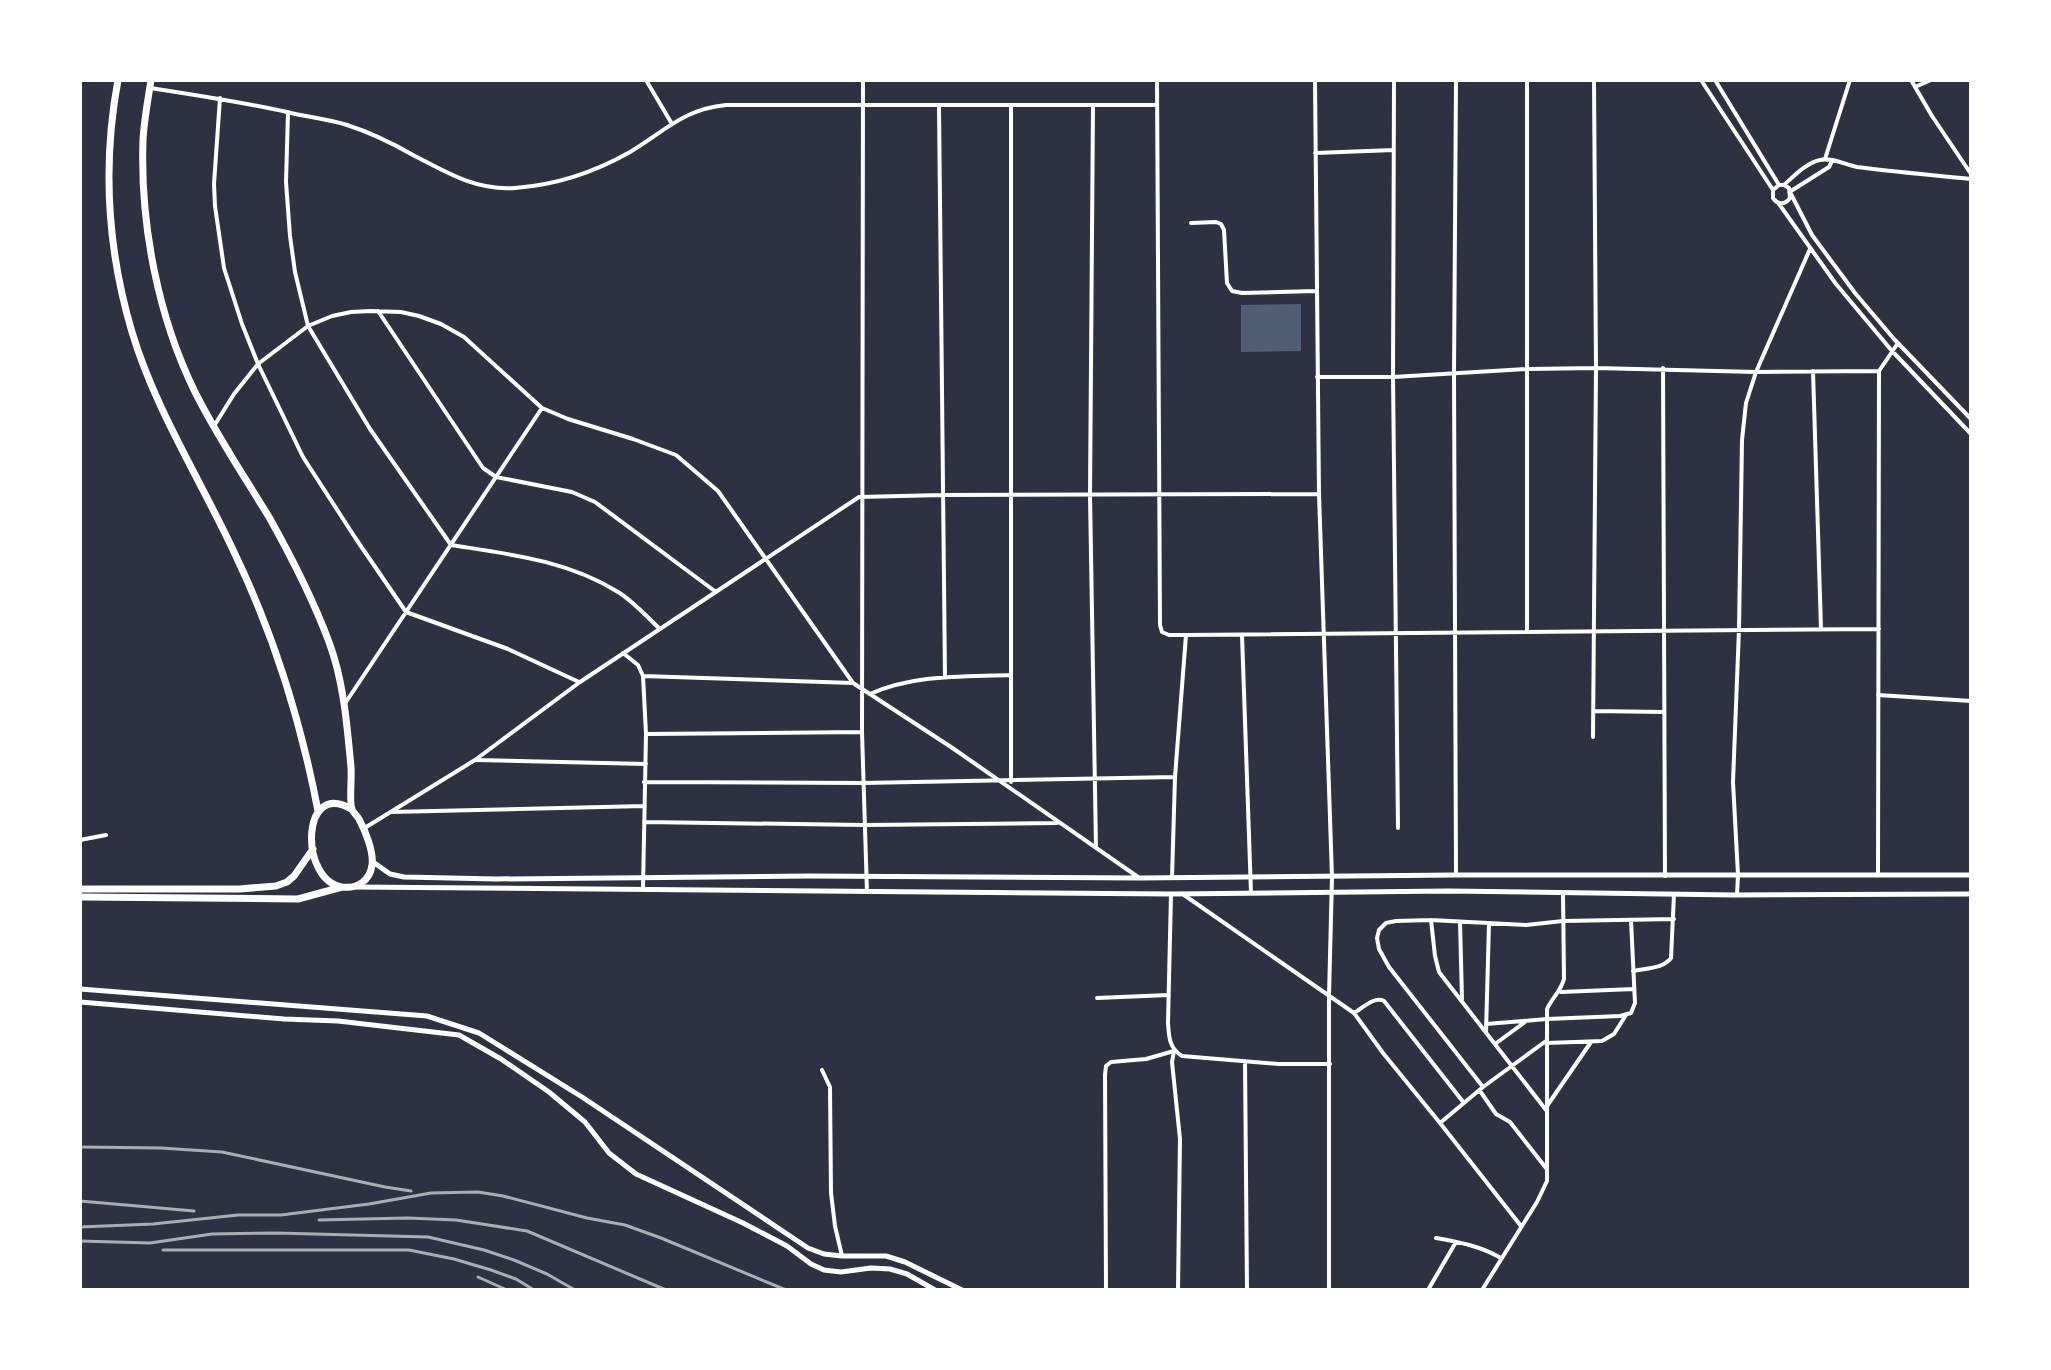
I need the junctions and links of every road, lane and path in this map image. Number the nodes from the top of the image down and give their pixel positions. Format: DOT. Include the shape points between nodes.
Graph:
graph roads {
  1 [pos="118,80"];
  2 [pos="646,80"];
  3 [pos="863,80"];
  4 [pos="1157,80"];
  5 [pos="1315,80"];
  6 [pos="1394,80"];
  7 [pos="1456,80"];
  8 [pos="1527,80"];
  9 [pos="1594,80"];
  10 [pos="1701,80"];
  11 [pos="1715,80"];
  12 [pos="1850,80"];
  13 [pos="1911,80"];
  14 [pos="1931,80"];
  15 [pos="150,84"];
  16 [pos="1915,87"];
  17 [pos="220,98"];
  18 [pos="862,105"];
  19 [pos="1011,105"];
  20 [pos="1093,105"];
  21 [pos="1157,105"];
  22 [pos="939,106"];
  23 [pos="288,112"];
  24 [pos="672,124"];
  25 [pos="1394,150"];
  26 [pos="1315,153"];
  27 [pos="1825,159"];
  28 [pos="1832,161"];
  29 [pos="1971,177"];
  30 [pos="1782,185"];
  31 [pos="1773,190"];
  32 [pos="1791,193"];
  33 [pos="1779,204"];
  34 [pos="1191,223"];
  35 [pos="1810,249"];
  36 [pos="1316,291"];
  37 [pos="378,311"];
  38 [pos="308,326"];
  39 [pos="1898,343"];
  40 [pos="1892,351"];
  41 [pos="258,364"];
  42 [pos="1596,368"];
  43 [pos="1663,368"];
  44 [pos="1528,369"];
  45 [pos="1813,371"];
  46 [pos="1879,371"];
  47 [pos="1756,372"];
  48 [pos="1454,374"];
  49 [pos="1317,377"];
  50 [pos="1393,377"];
  51 [pos="542,408"];
  52 [pos="1971,419"];
  53 [pos="214,426"];
  54 [pos="1971,434"];
  55 [pos="496,477"];
  56 [pos="1319,494"];
  57 [pos="942,495"];
  58 [pos="1090,495"];
  59 [pos="1160,495"];
  60 [pos="1011,496"];
  61 [pos="862,497"];
  62 [pos="451,545"];
  63 [pos="767,558"];
  64 [pos="716,592"];
  65 [pos="406,612"];
  66 [pos="660,629"];
  67 [pos="1739,629"];
  68 [pos="1821,629"];
  69 [pos="1879,629"];
  70 [pos="1665,630"];
  71 [pos="1593,631"];
  72 [pos="1527,632"];
  73 [pos="1454,633"];
  74 [pos="1323,634"];
  75 [pos="1397,634"];
  76 [pos="1186,635"];
  77 [pos="1242,635"];
  78 [pos="623,653"];
  79 [pos="1011,675"];
  80 [pos="643,676"];
  81 [pos="945,677"];
  82 [pos="580,682"];
  83 [pos="853,683"];
  84 [pos="862,689"];
  85 [pos="870,694"];
  86 [pos="1878,695"];
  87 [pos="1971,701"];
  88 [pos="344,704"];
  89 [pos="1594,711"];
  90 [pos="1664,712"];
  91 [pos="862,732"];
  92 [pos="646,734"];
  93 [pos="1593,737"];
  94 [pos="475,760"];
  95 [pos="646,764"];
  96 [pos="1175,777"];
  97 [pos="1095,779"];
  98 [pos="644,782"];
  99 [pos="999,782"];
  100 [pos="1011,782"];
  101 [pos="863,783"];
  102 [pos="645,806"];
  103 [pos="351,809"];
  104 [pos="318,811"];
  105 [pos="389,812"];
  106 [pos="644,822"];
  107 [pos="1059,823"];
  108 [pos="864,825"];
  109 [pos="1398,828"];
  110 [pos="363,829"];
  111 [pos="106,835"];
  112 [pos="80,840"];
  113 [pos="1096,848"];
  114 [pos="313,849"];
  115 [pos="373,862"];
  116 [pos="1456,875"];
  117 [pos="1738,875"];
  118 [pos="1878,875"];
  119 [pos="1971,875"];
  120 [pos="1665,876"];
  121 [pos="642,877"];
  122 [pos="1250,877"];
  123 [pos="1332,877"];
  124 [pos="866,878"];
  125 [pos="1140,878"];
  126 [pos="1172,878"];
  127 [pos="346,887"];
  128 [pos="80,889"];
  129 [pos="643,889"];
  130 [pos="867,892"];
  131 [pos="1251,893"];
  132 [pos="1332,893"];
  133 [pos="1563,893"];
  134 [pos="1171,894"];
  135 [pos="1183,894"];
  136 [pos="1674,894"];
  137 [pos="1971,894"];
  138 [pos="1737,895"];
  139 [pos="80,897"];
  140 [pos="1674,919"];
  141 [pos="1431,920"];
  142 [pos="1631,920"];
  143 [pos="1563,921"];
  144 [pos="1460,922"];
  145 [pos="1489,923"];
  146 [pos="1633,971"];
  147 [pos="80,989"];
  148 [pos="1634,989"];
  149 [pos="1559,992"];
  150 [pos="1169,995"];
  151 [pos="1329,996"];
  152 [pos="1097,998"];
  153 [pos="80,1002"];
  154 [pos="1462,1002"];
  155 [pos="1354,1013"];
  156 [pos="1626,1015"];
  157 [pos="427,1016"];
  158 [pos="1547,1019"];
  159 [pos="1527,1021"];
  160 [pos="1486,1024"];
  161 [pos="427,1030"];
  162 [pos="1486,1033"];
  163 [pos="1547,1041"];
  164 [pos="1591,1042"];
  165 [pos="1495,1044"];
  166 [pos="1174,1051"];
  167 [pos="1245,1061"];
  168 [pos="1330,1064"];
  169 [pos="1511,1065"];
  170 [pos="822,1070"];
  171 [pos="1481,1088"];
  172 [pos="1464,1103"];
  173 [pos="1547,1109"];
  174 [pos="1440,1123"];
  175 [pos="1547,1169"];
  176 [pos="1521,1226"];
  177 [pos="1436,1238"];
  178 [pos="1456,1242"];
  179 [pos="842,1256"];
  180 [pos="1501,1258"];
  181 [pos="935,1290"];
  182 [pos="962,1290"];
  183 [pos="1106,1290"];
  184 [pos="1178,1290"];
  185 [pos="1247,1290"];
  186 [pos="1329,1290"];
  187 [pos="1428,1290"];
  188 [pos="1482,1290"];
  1 -- 104 [label="main road" via="108,171 110,226 132,334 274,646"];
  2 -- 24 [label="street"];
  3 -- 18 [label="street"];
  4 -- 21 [label="street"];
  5 -- 26 [label="street"];
  6 -- 25 [label="street"];
  7 -- 48 [label="street"];
  8 -- 44 [label="street"];
  9 -- 42 [label="street"];
  10 -- 31 [label="street"];
  11 -- 30 [label="street"];
  12 -- 27 [label="street"];
  13 -- 16 [label="street"];
  14 -- 16 [label="street"];
  15 -- 17 [label="street"];
  15 -- 53 [label="main road" via="144,178 155,277 180,359"];
  16 -- 29 [label="street"];
  17 -- 23 [label="street"];
  17 -- 41 [label="street" via="215,206 229,287"];
  18 -- 22 [label="street"];
  18 -- 24 [label="street" via="706,107"];
  18 -- 61 [label="street"];
  19 -- 20 [label="street"];
  19 -- 22 [label="street"];
  19 -- 60 [label="street"];
  20 -- 21 [label="street"];
  20 -- 58 [label="street"];
  21 -- 59 [label="street"];
  22 -- 57 [label="street"];
  23 -- 24 [label="street" via="351,126 468,183 509,189 586,173"];
  23 -- 38 [label="street" via="290,236"];
  25 -- 26 [label="street"];
  25 -- 50 [label="street"];
  26 -- 36 [label="street"];
  27 -- 28 [label="street"];
  27 -- 30 [label="street"];
  28 -- 29 [label="street"];
  28 -- 32 [label="street"];
  30 -- 31 [label="street"];
  30 -- 32 [label="street"];
  31 -- 33 [label="street"];
  32 -- 33 [label="street"];
  32 -- 39 [label="street" via="1812,235"];
  33 -- 35 [label="street"];
  34 -- 36 [label="street" via="1221,224 1232,291"];
  35 -- 40 [label="street"];
  35 -- 47 [label="street"];
  36 -- 49 [label="street"];
  37 -- 38 [label="street" via="332,316"];
  37 -- 51 [label="street" via="419,316 464,337"];
  37 -- 55 [label="street" via="483,468"];
  38 -- 41 [label="street"];
  38 -- 62 [label="street" via="370,429"];
  39 -- 40 [label="street"];
  39 -- 52 [label="street"];
  40 -- 46 [label="street"];
  40 -- 54 [label="street"];
  41 -- 53 [label="street"];
  41 -- 65 [label="street" via="303,457"];
  42 -- 43 [label="street"];
  42 -- 44 [label="street"];
  42 -- 71 [label="street"];
  43 -- 47 [label="street"];
  43 -- 70 [label="street"];
  44 -- 48 [label="street"];
  44 -- 72 [label="street"];
  45 -- 46 [label="street"];
  45 -- 47 [label="street"];
  45 -- 68 [label="street"];
  46 -- 69 [label="street"];
  47 -- 67 [label="street" via="1742,440"];
  48 -- 50 [label="street"];
  48 -- 73 [label="street"];
  49 -- 50 [label="street"];
  49 -- 56 [label="street"];
  50 -- 75 [label="street"];
  51 -- 55 [label="street"];
  51 -- 63 [label="street" via="676,455 718,491"];
  53 -- 88 [label="main road" via="316,607"];
  55 -- 62 [label="street"];
  55 -- 64 [label="street" via="572,492 595,502"];
  56 -- 59 [label="street"];
  56 -- 74 [label="street"];
  57 -- 60 [label="street"];
  57 -- 61 [label="street"];
  57 -- 81 [label="street"];
  58 -- 59 [label="street"];
  58 -- 60 [label="street"];
  58 -- 97 [label="street"];
  59 -- 76 [label="street" via="1160,625 1169,635"];
  60 -- 79 [label="street"];
  61 -- 63 [label="street"];
  61 -- 84 [label="street"];
  62 -- 65 [label="street"];
  62 -- 66 [label="street" via="525,556 586,576 619,592"];
  63 -- 64 [label="street"];
  63 -- 83 [label="street"];
  64 -- 66 [label="street"];
  65 -- 82 [label="street"];
  65 -- 88 [label="street"];
  66 -- 78 [label="street"];
  67 -- 68 [label="street"];
  67 -- 70 [label="street"];
  67 -- 117 [label="street" via="1733,782"];
  68 -- 69 [label="street"];
  69 -- 86 [label="street"];
  70 -- 71 [label="street"];
  70 -- 90 [label="street"];
  71 -- 72 [label="street"];
  71 -- 89 [label="street"];
  72 -- 73 [label="street"];
  73 -- 75 [label="street"];
  73 -- 116 [label="street"];
  74 -- 75 [label="street"];
  74 -- 77 [label="street"];
  74 -- 123 [label="street"];
  75 -- 109 [label="street"];
  76 -- 77 [label="street"];
  76 -- 96 [label="street"];
  77 -- 122 [label="street"];
  78 -- 80 [label="street"];
  78 -- 82 [label="street"];
  79 -- 81 [label="street"];
  79 -- 100 [label="street"];
  80 -- 83 [label="street"];
  80 -- 92 [label="street"];
  81 -- 85 [label="street" via="907,681"];
  82 -- 94 [label="street"];
  83 -- 84 [label="street"];
  84 -- 85 [label="street"];
  84 -- 91 [label="street"];
  85 -- 99 [label="street"];
  86 -- 87 [label="street"];
  86 -- 118 [label="street"];
  88 -- 103 [label="main road"];
  89 -- 90 [label="street"];
  89 -- 93 [label="street"];
  90 -- 120 [label="street"];
  91 -- 92 [label="street"];
  91 -- 101 [label="street"];
  92 -- 95 [label="street"];
  94 -- 95 [label="street"];
  94 -- 105 [label="street"];
  95 -- 98 [label="street"];
  96 -- 97 [label="street"];
  96 -- 126 [label="street"];
  97 -- 100 [label="street"];
  97 -- 113 [label="street"];
  98 -- 101 [label="street"];
  98 -- 102 [label="street"];
  99 -- 100 [label="street"];
  99 -- 101 [label="street"];
  99 -- 107 [label="street"];
  101 -- 108 [label="street"];
  102 -- 105 [label="street"];
  102 -- 106 [label="street"];
  103 -- 104 [label="main road" via="332,804"];
  103 -- 110 [label="main road"];
  104 -- 114 [label="main road"];
  105 -- 110 [label="street"];
  106 -- 108 [label="street"];
  106 -- 121 [label="street"];
  107 -- 108 [label="street"];
  107 -- 113 [label="street"];
  108 -- 124 [label="street"];
  110 -- 115 [label="main road"];
  111 -- 112 [label="street"];
  113 -- 125 [label="street"];
  114 -- 127 [label="main road" via="323,875"];
  114 -- 128 [label="main road" via="294,876 276,886"];
  115 -- 121 [label="street" via="404,877"];
  115 -- 127 [label="main road" via="366,880"];
  116 -- 120 [label="street"];
  116 -- 123 [label="street"];
  117 -- 118 [label="street"];
  117 -- 120 [label="street"];
  117 -- 138 [label="street"];
  118 -- 119 [label="street"];
  121 -- 124 [label="street"];
  121 -- 129 [label="street"];
  122 -- 123 [label="street"];
  122 -- 126 [label="street"];
  122 -- 131 [label="street"];
  123 -- 132 [label="street"];
  124 -- 125 [label="street"];
  124 -- 130 [label="street"];
  125 -- 126 [label="street"];
  127 -- 129 [label="street"];
  127 -- 139 [label="main road" via="280,900"];
  129 -- 130 [label="street"];
  130 -- 134 [label="street"];
  131 -- 132 [label="street"];
  131 -- 135 [label="street"];
  132 -- 133 [label="street"];
  132 -- 151 [label="street"];
  133 -- 136 [label="street"];
  133 -- 143 [label="street"];
  134 -- 135 [label="street"];
  134 -- 150 [label="street"];
  135 -- 151 [label="street"];
  136 -- 138 [label="street"];
  136 -- 140 [label="street"];
  137 -- 138 [label="street"];
  140 -- 142 [label="street"];
  140 -- 146 [label="street" via="1671,958"];
  141 -- 144 [label="street"];
  141 -- 154 [label="street" via="1439,972"];
  141 -- 171 [label="street" via="1386,923 1379,930 1379,949"];
  142 -- 143 [label="street"];
  142 -- 146 [label="street"];
  143 -- 145 [label="street"];
  143 -- 149 [label="street" via="1564,979"];
  144 -- 145 [label="street"];
  144 -- 154 [label="street"];
  145 -- 160 [label="street"];
  146 -- 148 [label="street"];
  147 -- 157 [label="street"];
  148 -- 149 [label="street"];
  148 -- 156 [label="street" via="1633,1009"];
  149 -- 158 [label="street" via="1547,1009"];
  150 -- 152 [label="street"];
  150 -- 166 [label="street"];
  151 -- 155 [label="street"];
  151 -- 168 [label="street"];
  153 -- 161 [label="street"];
  154 -- 162 [label="street"];
  155 -- 172 [label="street" via="1374,1000 1384,1001"];
  155 -- 174 [label="street"];
  156 -- 158 [label="street"];
  156 -- 164 [label="street" via="1609,1039"];
  157 -- 161 [label="street"];
  157 -- 179 [label="street" via="479,1033 808,1248"];
  158 -- 159 [label="street"];
  158 -- 163 [label="street"];
  159 -- 160 [label="street"];
  159 -- 165 [label="street"];
  160 -- 162 [label="street"];
  161 -- 181 [label="street" via="459,1035 549,1092 636,1174 743,1223 811,1264 841,1272 890,1269"];
  162 -- 165 [label="street"];
  163 -- 164 [label="street"];
  163 -- 169 [label="street"];
  163 -- 173 [label="street"];
  164 -- 173 [label="street"];
  165 -- 169 [label="street"];
  166 -- 167 [label="street"];
  166 -- 183 [label="street" via="1106,1066"];
  166 -- 184 [label="street" via="1180,1139"];
  167 -- 168 [label="street"];
  167 -- 185 [label="street"];
  168 -- 186 [label="street"];
  169 -- 171 [label="street"];
  169 -- 173 [label="street"];
  170 -- 179 [label="street" via="830,1087 831,1193"];
  171 -- 172 [label="street"];
  171 -- 175 [label="street" via="1496,1114 1510,1122"];
  172 -- 174 [label="street"];
  173 -- 175 [label="street"];
  174 -- 176 [label="street"];
  175 -- 176 [label="street" via="1543,1192"];
  176 -- 180 [label="street"];
  177 -- 178 [label="street"];
  178 -- 180 [label="street"];
  178 -- 187 [label="street"];
  179 -- 182 [label="street" via="886,1256"];
  180 -- 188 [label="street"];
}
